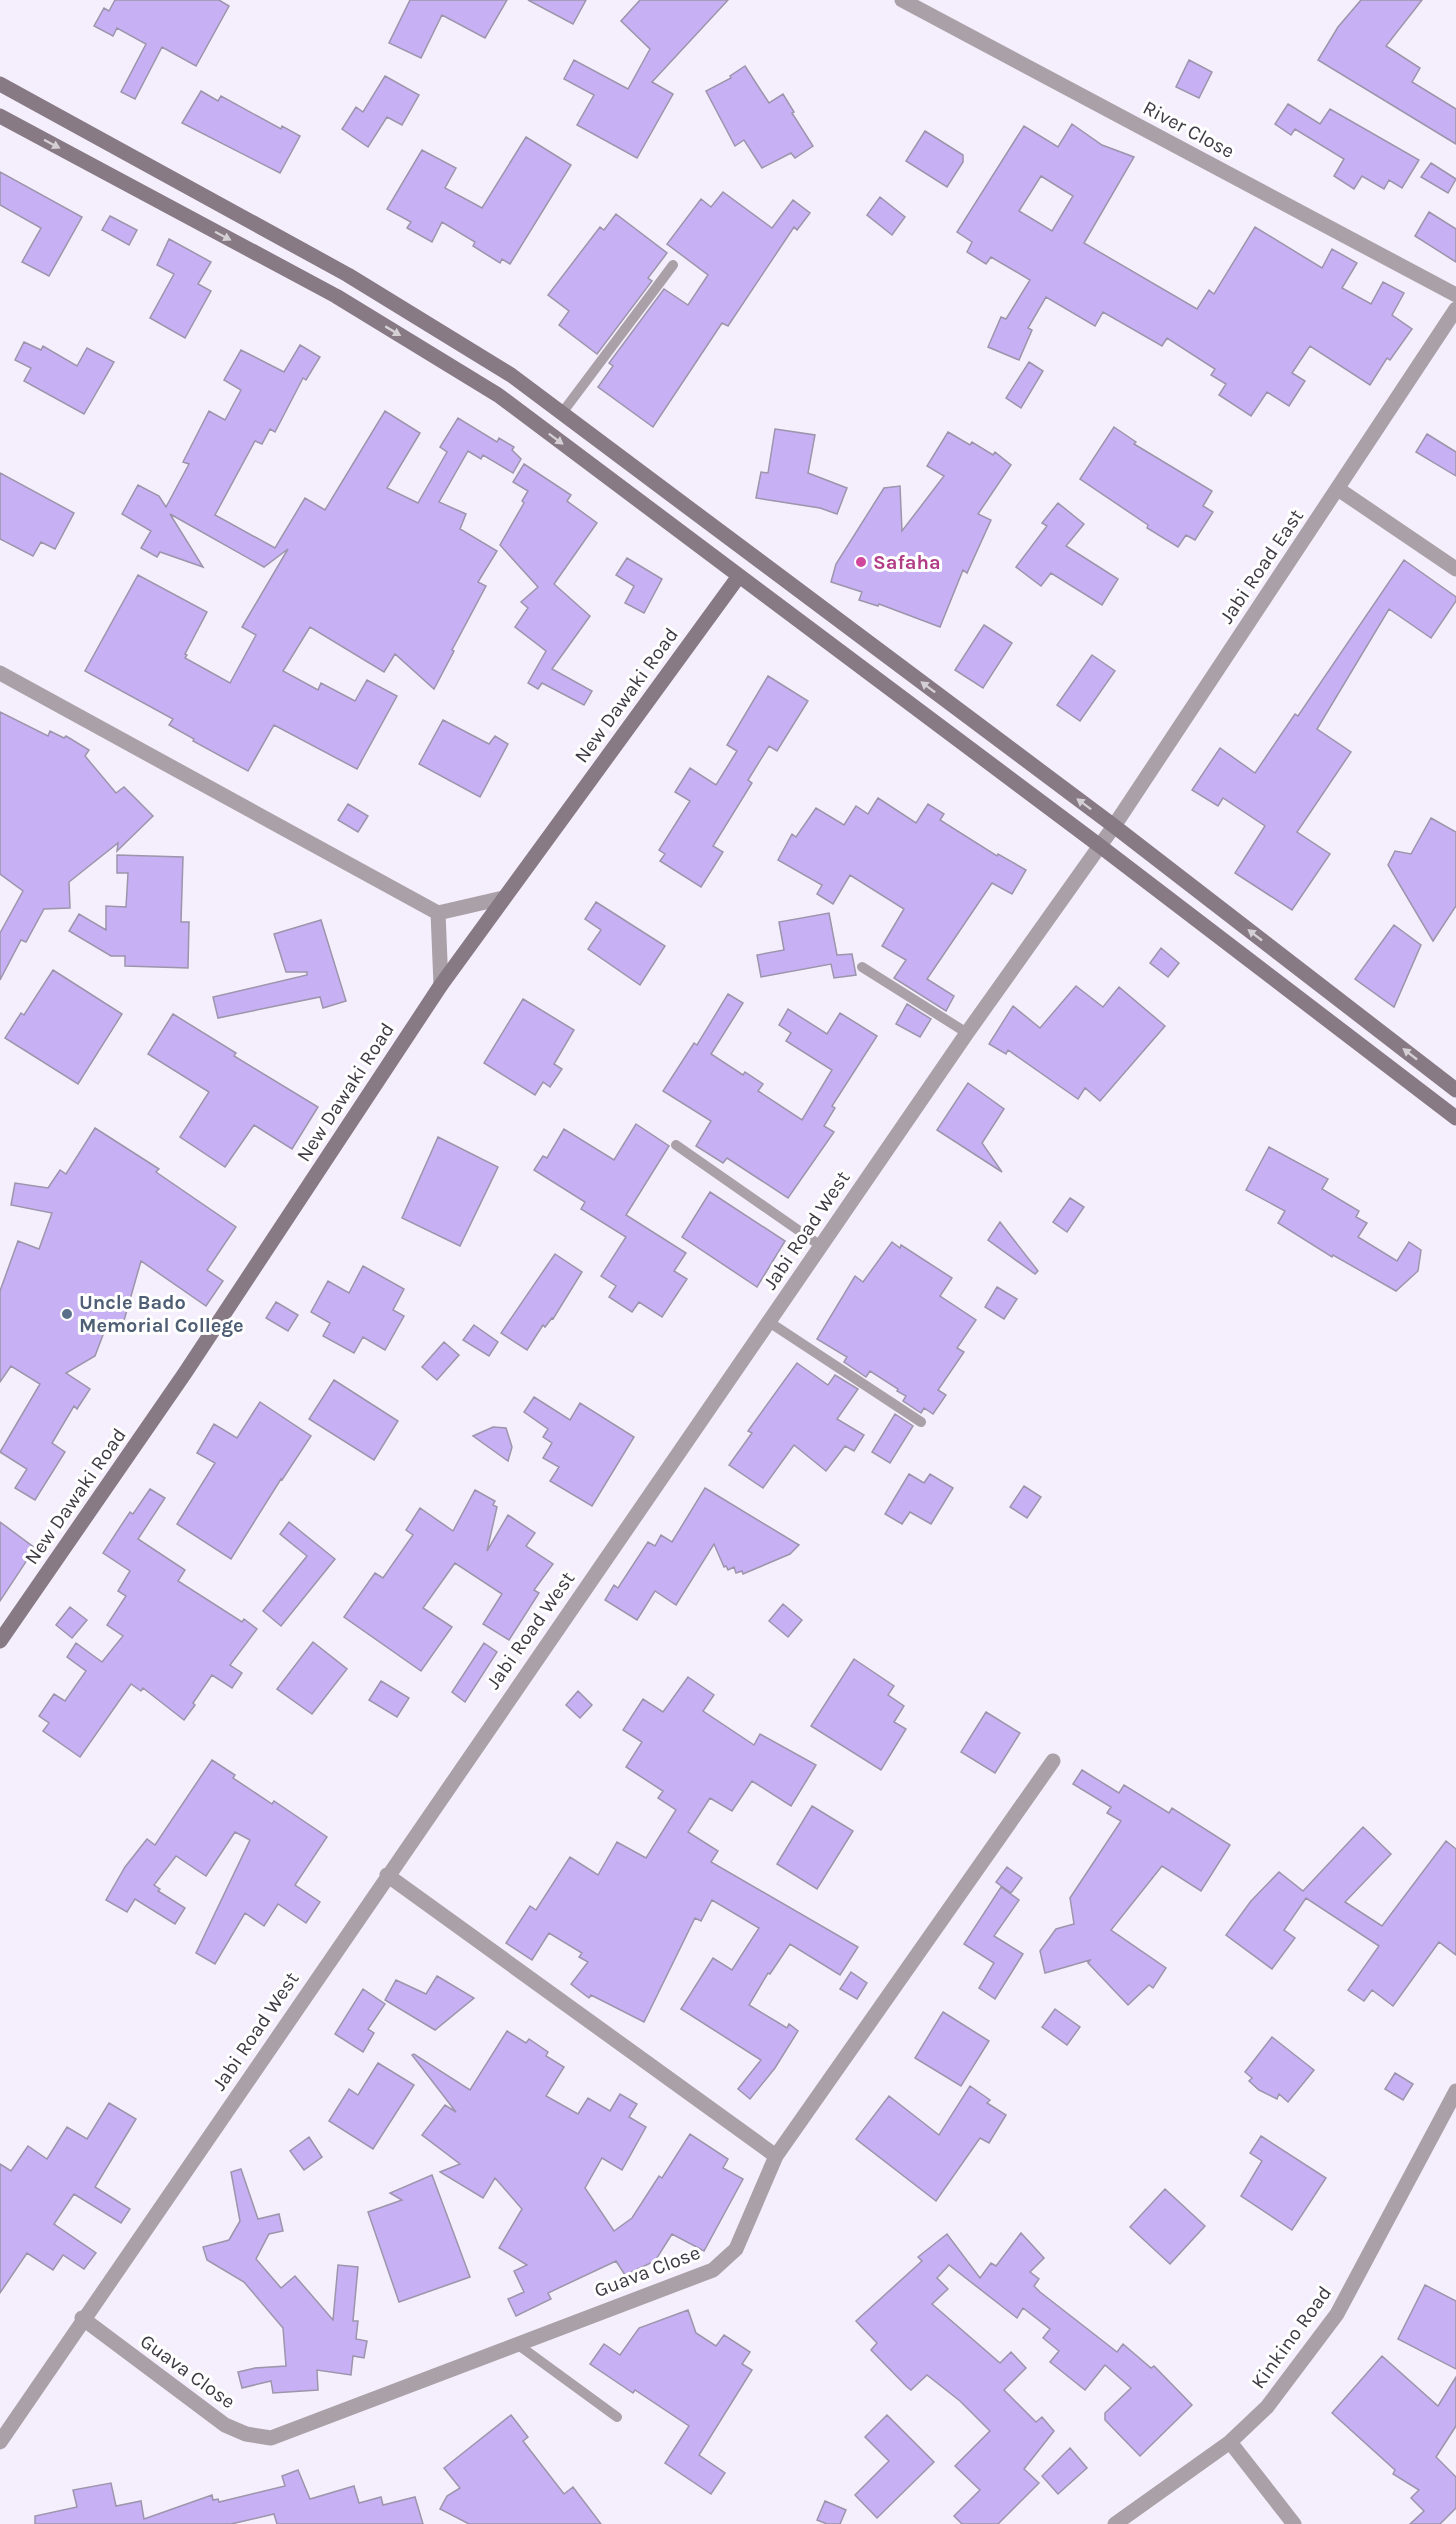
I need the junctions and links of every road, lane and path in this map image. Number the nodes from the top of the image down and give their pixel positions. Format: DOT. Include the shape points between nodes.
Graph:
graph roads {
  1 [pos="902,0"];
  2 [pos="0,84"];
  3 [pos="0,116"];
  4 [pos="673,266"];
  5 [pos="1456,295"];
  6 [pos="1456,309"];
  7 [pos="562,413"];
  8 [pos="1338,489"];
  9 [pos="1456,569"];
  10 [pos="739,576"];
  11 [pos="0,673"];
  12 [pos="1114,826"];
  13 [pos="1100,846"];
  14 [pos="503,898"];
  15 [pos="438,913"];
  16 [pos="862,967"];
  17 [pos="441,985"];
  18 [pos="967,1032"];
  19 [pos="1456,1090"];
  20 [pos="1456,1118"];
  21 [pos="676,1145"];
  22 [pos="821,1246"];
  23 [pos="769,1322"];
  24 [pos="921,1422"];
  25 [pos="0,1641"];
  26 [pos="1053,1761"];
  27 [pos="387,1875"];
  28 [pos="1456,2091"];
  29 [pos="776,2156"];
  30 [pos="82,2318"];
  31 [pos="517,2344"];
  32 [pos="617,2417"];
  33 [pos="0,2442"];
  34 [pos="1230,2442"];
  35 [pos="1115,2524"];
  36 [pos="1294,2524"];
  1 -- 5 [label="street, River Close"];
  2 -- 7 [label="street" via="348,275 511,375"];
  3 -- 10 [label="street, one-way" via="336,296 498,395"];
  4 -- 7 [label="lane"];
  6 -- 8 [label="street, Jabi Road East"];
  12 -- 7 [label="street, one-way"];
  8 -- 9 [label="street"];
  8 -- 12 [label="street, Jabi Road East"];
  10 -- 13 [label="street"];
  10 -- 14 [label="street, New Dawaki Road"];
  11 -- 15 [label="street"];
  12 -- 13 [label="street, Jabi Road East"];
  19 -- 12 [label="street, one-way"];
  13 -- 18 [label="street, Jabi Road West"];
  13 -- 20 [label="street"];
  14 -- 15 [label="street"];
  14 -- 17 [label="street, New Dawaki Road"];
  15 -- 17 [label="street"];
  16 -- 18 [label="lane"];
  17 -- 25 [label="street, New Dawaki Road" via="185,1373"];
  18 -- 22 [label="street, Jabi Road West"];
  21 -- 22 [label="lane"];
  22 -- 23 [label="street, Jabi Road West"];
  23 -- 24 [label="lane"];
  23 -- 27 [label="street, Jabi Road West"];
  26 -- 29 [label="street, Guava Close"];
  27 -- 29 [label="street"];
  27 -- 30 [label="street, Jabi Road West"];
  28 -- 34 [label="street, Kinkino Road" via="1337,2314 1267,2407"];
  29 -- 31 [label="street, Guava Close" via="736,2249 713,2270"];
  30 -- 31 [label="street, Guava Close" via="225,2425 246,2434 272,2438"];
  30 -- 33 [label="street, Jabi Road West"];
  31 -- 32 [label="lane"];
  34 -- 35 [label="street, Kinkino Road"];
  34 -- 36 [label="street"];
}
